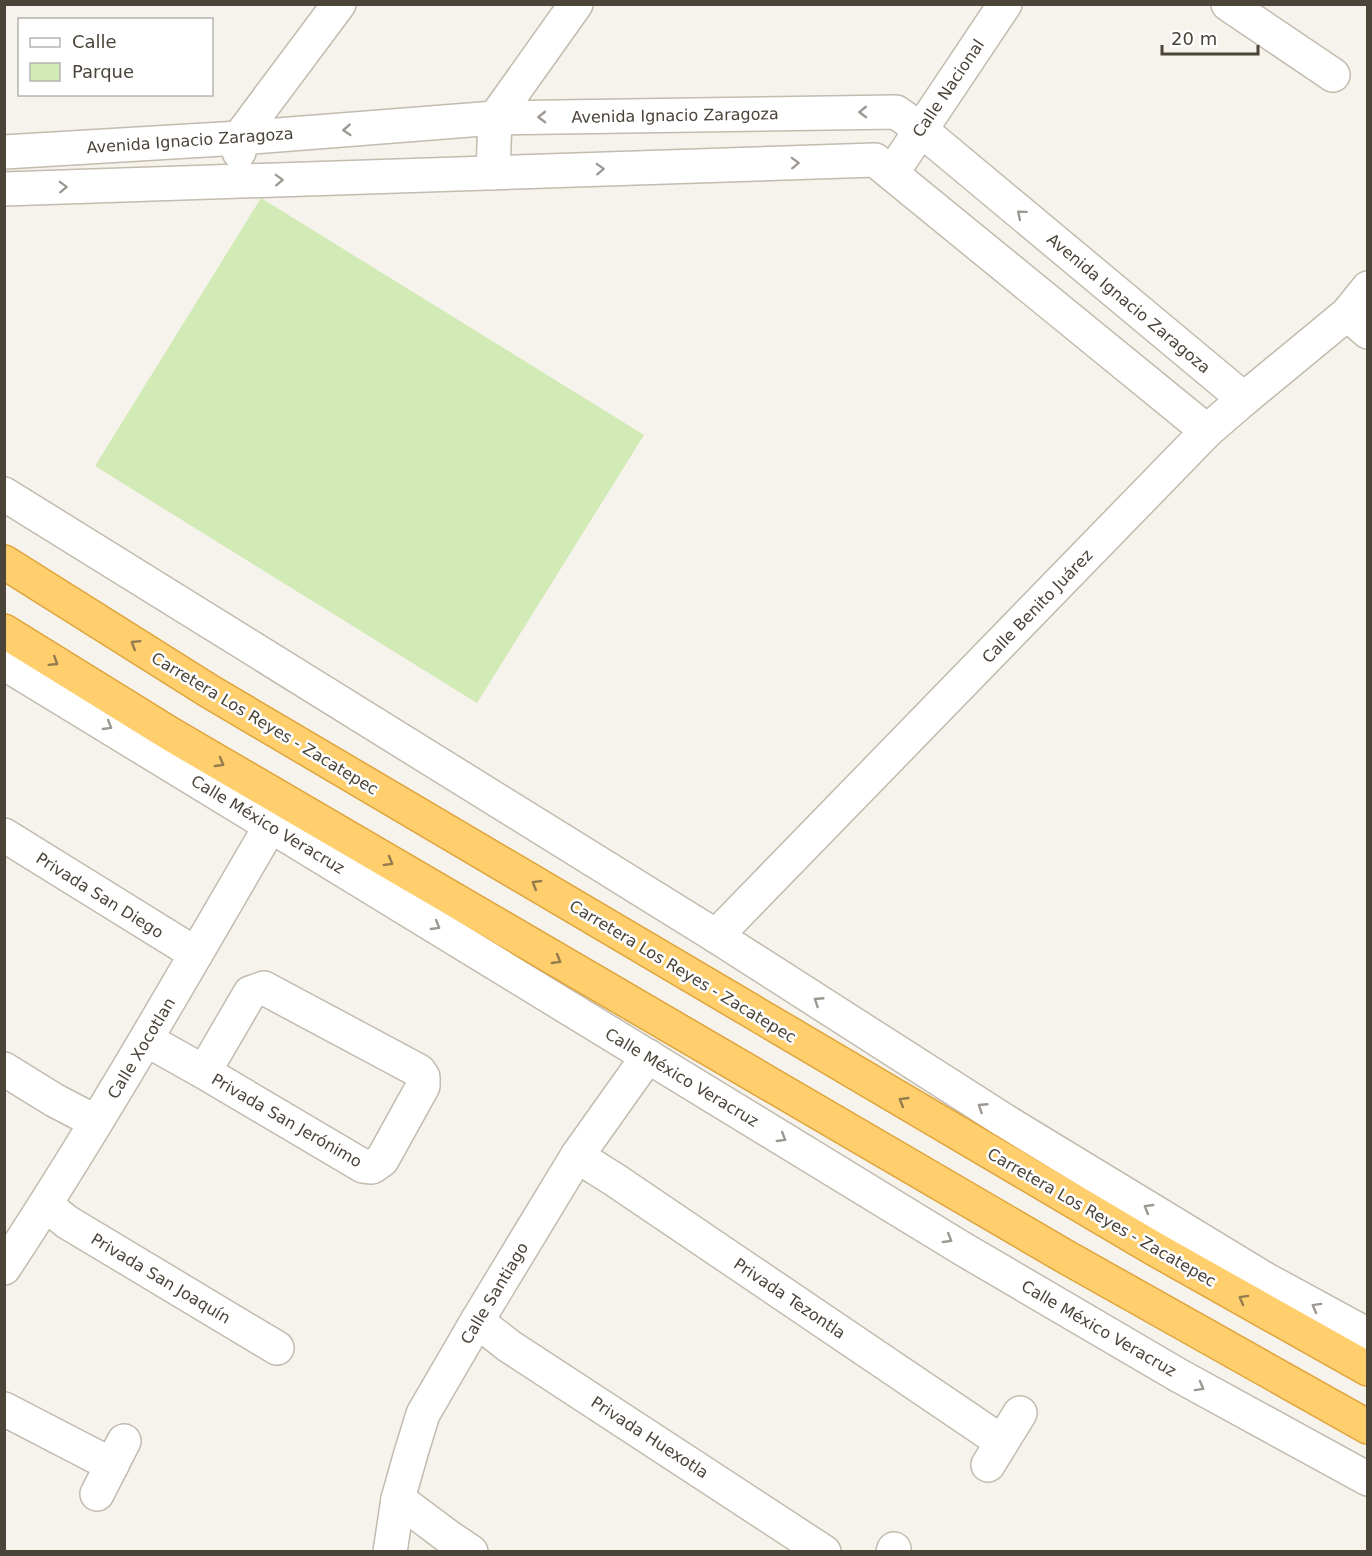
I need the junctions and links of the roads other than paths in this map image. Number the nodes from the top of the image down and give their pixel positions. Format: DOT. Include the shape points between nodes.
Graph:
graph roads {
  1 [pos="339,4"];
  2 [pos="576,4"];
  3 [pos="1005,4"];
  4 [pos="1228,4"];
  5 [pos="1333,75"];
  6 [pos="495,118"];
  7 [pos="920,129"];
  8 [pos="239,138"];
  9 [pos="4,152"];
  10 [pos="494,173"];
  11 [pos="892,173"];
  12 [pos="239,181"];
  13 [pos="4,189"];
  14 [pos="1368,288"];
  15 [pos="1357,323"];
  16 [pos="1244,399"];
  17 [pos="1207,431"];
  18 [pos="4,494"];
  19 [pos="4,562"];
  20 [pos="4,630"];
  21 [pos="4,663"];
  22 [pos="271,825"];
  23 [pos="4,835"];
  24 [pos="717,936"];
  25 [pos="196,954"];
  26 [pos="147,1040"];
  27 [pos="648,1056"];
  28 [pos="4,1069"];
  29 [pos="204,1072"];
  30 [pos="96,1122"];
  31 [pos="577,1156"];
  32 [pos="46,1205"];
  33 [pos="4,1268"];
  34 [pos="477,1321"];
  35 [pos="1368,1335"];
  36 [pos="277,1348"];
  37 [pos="1368,1369"];
  38 [pos="4,1408"];
  39 [pos="1020,1413"];
  40 [pos="1368,1427"];
  41 [pos="1368,1479"];
  42 [pos="97,1494"];
  43 [pos="398,1499"];
  44 [pos="390,1551"];
  45 [pos="471,1551"];
  46 [pos="824,1551"];
  1 -- 8 [label="street"];
  2 -- 6 [label="street"];
  3 -- 7 [label="street, Calle Nacional"];
  4 -- 5 [label="street"];
  7 -- 6 [label="street, Avenida Ignacio Zaragoza, one-way" via="896,112"];
  6 -- 8 [label="street, Avenida Ignacio Zaragoza, one-way"];
  6 -- 10 [label="street"];
  7 -- 11 [label="street, Calle Nacional"];
  16 -- 7 [label="street, Avenida Ignacio Zaragoza, one-way"];
  8 -- 9 [label="street, Avenida Ignacio Zaragoza"];
  8 -- 12 [label="street"];
  10 -- 11 [label="street, one-way" via="875,160"];
  12 -- 10 [label="street, one-way"];
  11 -- 17 [label="street"];
  13 -- 12 [label="street, one-way"];
  14 -- 15 [label="street, Calle Benito Juárez"];
  15 -- 16 [label="street, Calle Benito Juárez"];
  16 -- 17 [label="street, Calle Benito Juárez"];
  17 -- 24 [label="street, Calle Benito Juárez"];
  18 -- 24 [label="street"];
  37 -- 19 [label="highway, Carretera Los Reyes - Zacatepec, one-way" via="1153,1248 209,691"];
  20 -- 40 [label="highway, one-way" via="172,735 1066,1257"];
  21 -- 22 [label="street, Calle México Veracruz, one-way"];
  22 -- 25 [label="street, Calle Xocotlan"];
  22 -- 27 [label="street, Calle México Veracruz, one-way"];
  23 -- 25 [label="street, Privada San Diego"];
  35 -- 24 [label="street, one-way" via="1265,1279 1005,1121"];
  25 -- 26 [label="street, Calle Xocotlan"];
  26 -- 29 [label="street, Privada San Jerónimo"];
  26 -- 30 [label="street, Calle Xocotlan"];
  27 -- 31 [label="street, Calle Santiago"];
  27 -- 41 [label="street, Calle México Veracruz, one-way" via="973,1255 1178,1375"];
  28 -- 30 [label="street"];
  29 -- 29 [label="street, Privada San Jerónimo" via="363,1166 372,1167 382,1160 423,1086 419,1071 264,988 250,993"];
  30 -- 32 [label="street, Calle Xocotlan"];
  31 -- 34 [label="street, Calle Santiago"];
  31 -- 39 [label="street, Privada Tezontla" via="635,1193 995,1454"];
  32 -- 33 [label="street, Calle Xocotlan"];
  32 -- 36 [label="street, Privada San Joaquín" via="67,1222"];
  34 -- 43 [label="street, Calle Santiago" via="423,1414"];
  34 -- 46 [label="street, Privada Huexotla" via="509,1346"];
  38 -- 42 [label="street" via="118,1453"];
  43 -- 44 [label="street, Calle Santiago"];
  43 -- 45 [label="street"];
}
